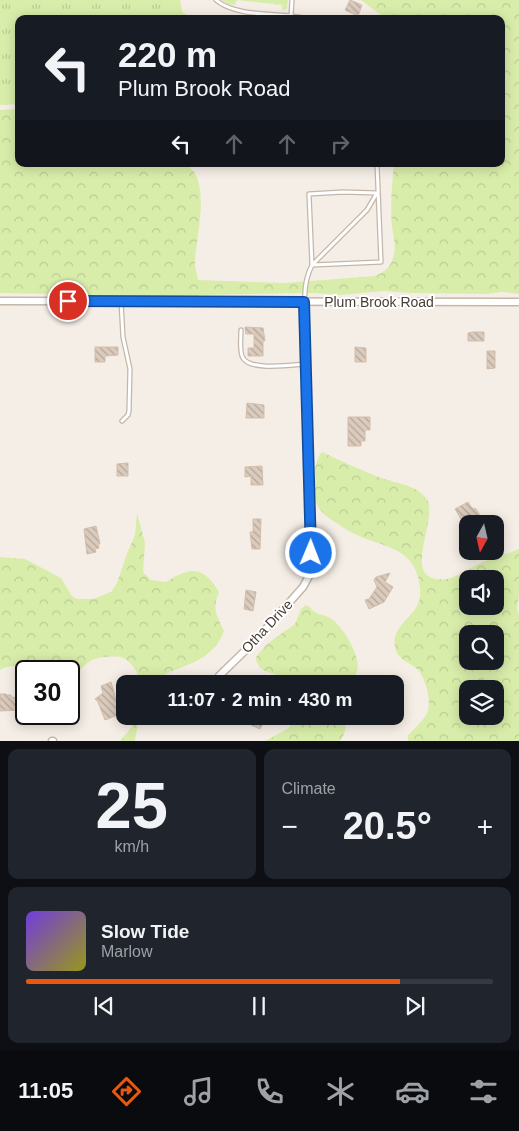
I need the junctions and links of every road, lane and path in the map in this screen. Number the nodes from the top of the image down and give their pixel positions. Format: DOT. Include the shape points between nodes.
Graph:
graph roads {
  1 [pos="216,0"];
  2 [pos="292,0"];
  3 [pos="272,15"];
  4 [pos="291,15"];
  5 [pos="377,167"];
  6 [pos="377,193"];
  7 [pos="312,264"];
  8 [pos="0,301"];
  9 [pos="121,301"];
  10 [pos="304,302"];
  11 [pos="519,302"];
  12 [pos="241,330"];
  13 [pos="306,364"];
  14 [pos="122,421"];
  15 [pos="219,675"];
  1 -- 3 [label="lane" via="233,9"];
  2 -- 4 [label="lane"];
  5 -- 6 [label="lane"];
  6 -- 7 [label="lane" via="367,210"];
  6 -- 7 [label="lane" via="309,194"];
  6 -- 7 [label="lane" via="381,262"];
  7 -- 10 [label="lane" via="305,283"];
  8 -- 9 [label="street, Plum Brook Road"];
  9 -- 10 [label="street, Plum Brook Road"];
  9 -- 14 [label="lane" via="123,337 130,370 129,411"];
  10 -- 11 [label="street, Plum Brook Road"];
  10 -- 13 [label="street, Otha Drive"];
  12 -- 13 [label="lane" via="242,356 248,363 265,366"];
  13 -- 15 [label="street, Otha Drive" via="312,540 309,576 303,588 258,639"];
}
